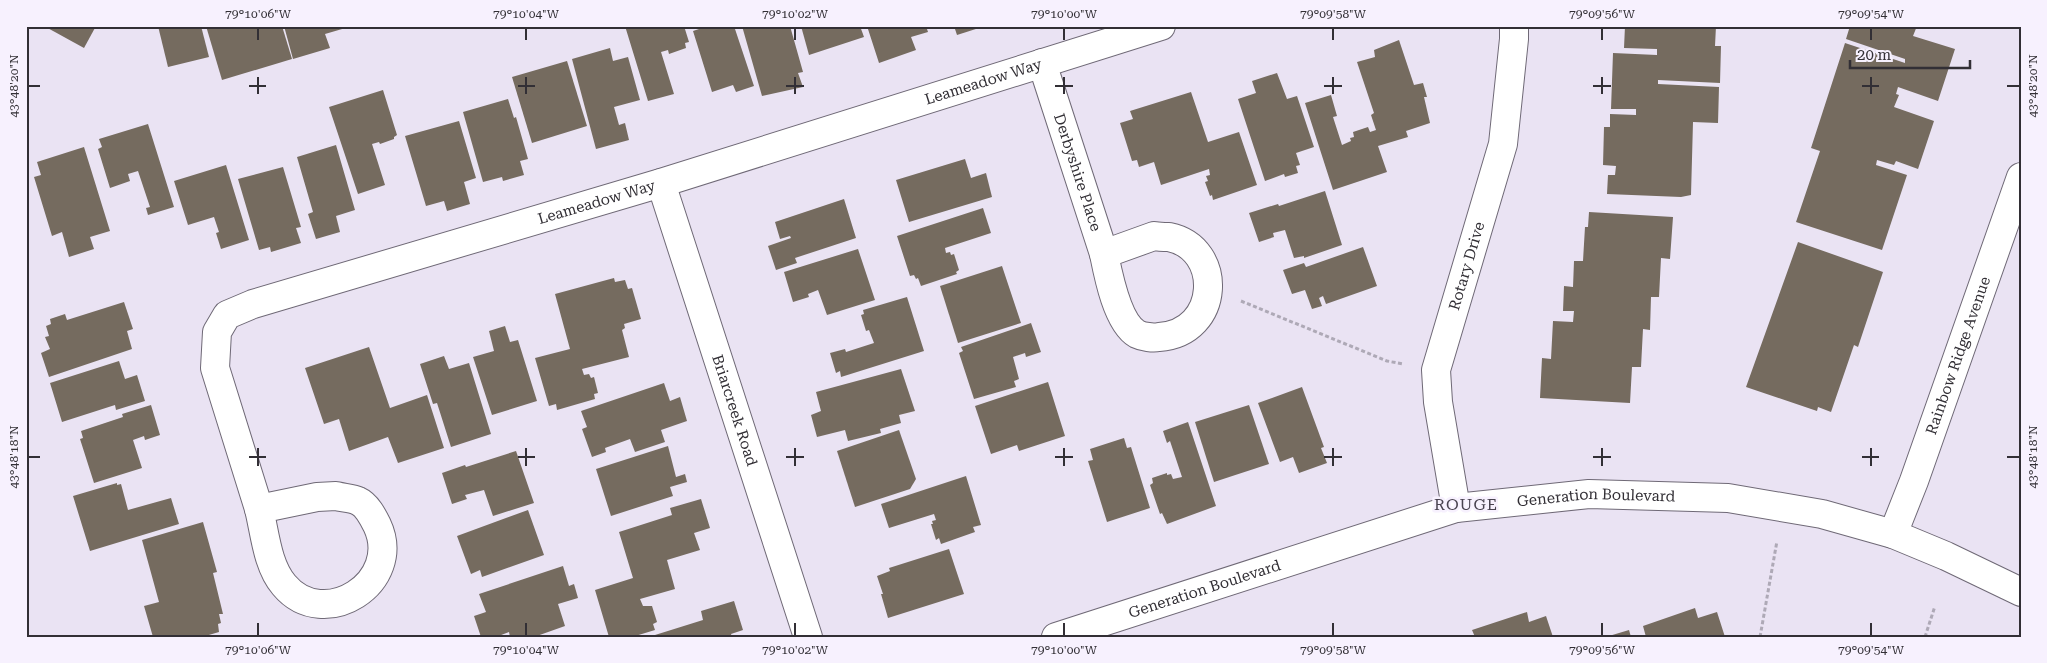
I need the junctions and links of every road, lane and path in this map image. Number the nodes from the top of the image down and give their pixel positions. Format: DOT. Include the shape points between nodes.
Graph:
graph roads {
  1 [pos="1161,26"];
  2 [pos="1514,26"];
  3 [pos="1042,63"];
  4 [pos="2021,177"];
  5 [pos="661,184"];
  6 [pos="1104,254"];
  7 [pos="1209,286"];
  8 [pos="1436,370"];
  9 [pos="1783,507"];
  10 [pos="1456,508"];
  11 [pos="259,509"];
  12 [pos="1893,534"];
  13 [pos="2021,592"];
  14 [pos="1936,606"];
  15 [pos="808,637"];
  16 [pos="1056,637"];
  17 [pos="1760,637"];
  18 [pos="1925,637"];
  1 -- 3 [label="street, Leameadow Way"];
  2 -- 8 [label="street, Rotary Drive" via="1503,144"];
  3 -- 5 [label="street, Leameadow Way"];
  3 -- 6 [label="street, Derbyshire Place"];
  4 -- 12 [label="street, Rainbow Ridge Avenue"];
  5 -- 11 [label="street, Leameadow Way" via="253,304 227,315 216,332 215,368"];
  5 -- 15 [label="street, Briarcreek Road"];
  6 -- 7 [label="street" via="1154,236 1170,238 1185,244 1198,256 1206,270"];
  6 -- 7 [label="street, Derbyshire Place" via="1113,295 1127,324 1137,334 1154,338 1186,329 1198,318"];
  7 -- 8 [label="path" via="1387,360"];
  8 -- 10 [label="street, Rotary Drive" via="1438,402"];
  9 -- 10 [label="street, Generation Boulevard" via="1728,498 1588,494"];
  9 -- 12 [label="street, Generation Boulevard" via="1842,518"];
  9 -- 17 [label="path"];
  10 -- 16 [label="street, Generation Boulevard"];
  11 -- 11 [label="street, Leameadow Way" via="275,570 284,585 297,596 333,604 351,598 367,587 378,571 381,533 373,516 359,502 336,496 317,497"];
  12 -- 13 [label="street, Generation Boulevard"];
  14 -- 18 [label="path"];
}
